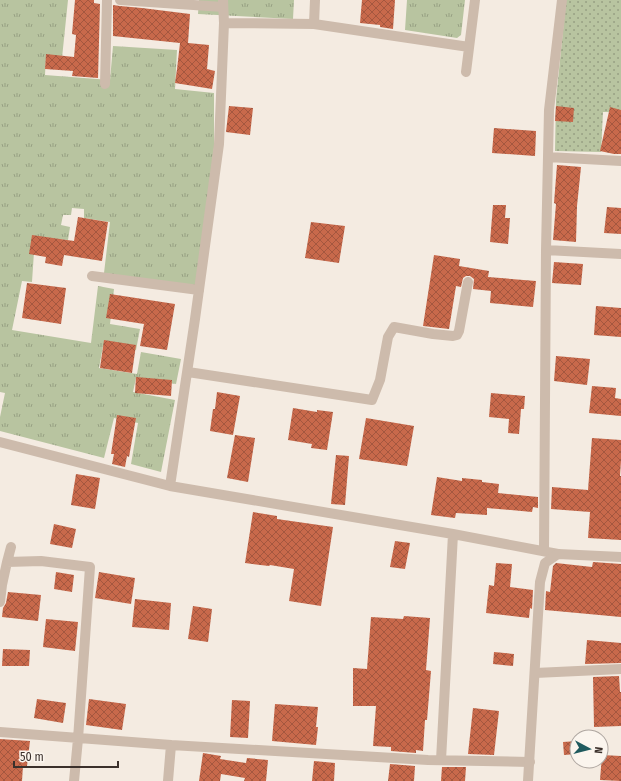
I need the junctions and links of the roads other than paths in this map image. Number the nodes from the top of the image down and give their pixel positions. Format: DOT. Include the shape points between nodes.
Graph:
graph roads {
  1 [pos="107,0"];
  2 [pos="120,0"];
  3 [pos="315,0"];
  4 [pos="475,0"];
  5 [pos="562,0"];
  6 [pos="223,4"];
  7 [pos="224,23"];
  8 [pos="314,24"];
  9 [pos="469,47"];
  10 [pos="466,72"];
  11 [pos="105,84"];
  12 [pos="548,157"];
  13 [pos="621,161"];
  14 [pos="546,250"];
  15 [pos="621,254"];
  16 [pos="92,276"];
  17 [pos="468,282"];
  18 [pos="199,292"];
  19 [pos="188,372"];
  20 [pos="0,442"];
  21 [pos="170,486"];
  22 [pos="453,534"];
  23 [pos="11,548"];
  24 [pos="544,551"];
  25 [pos="558,554"];
  26 [pos="621,557"];
  27 [pos="7,562"];
  28 [pos="0,602"];
  29 [pos="621,669"];
  30 [pos="535,673"];
  31 [pos="0,732"];
  32 [pos="78,739"];
  33 [pos="171,745"];
  34 [pos="441,760"];
  35 [pos="530,762"];
  36 [pos="74,781"];
  37 [pos="168,781"];
  38 [pos="528,781"];
  1 -- 11 [label="street"];
  2 -- 6 [label="street"];
  3 -- 8 [label="street"];
  4 -- 9 [label="street"];
  5 -- 12 [label="street" via="549,110"];
  6 -- 7 [label="street"];
  7 -- 8 [label="street"];
  7 -- 18 [label="street" via="219,144"];
  8 -- 9 [label="street"];
  9 -- 10 [label="street"];
  12 -- 13 [label="street"];
  12 -- 14 [label="street"];
  14 -- 15 [label="street"];
  14 -- 24 [label="street"];
  16 -- 18 [label="street"];
  17 -- 19 [label="street" via="457,335 432,334 394,326 388,337 380,380 372,400"];
  18 -- 19 [label="street"];
  19 -- 21 [label="street"];
  20 -- 21 [label="street"];
  21 -- 22 [label="street"];
  22 -- 24 [label="street"];
  22 -- 34 [label="street"];
  23 -- 27 [label="street"];
  24 -- 25 [label="street"];
  25 -- 26 [label="street"];
  25 -- 30 [label="street" via="545,563 540,582"];
  27 -- 28 [label="street"];
  27 -- 32 [label="street" via="41,561 90,567"];
  29 -- 30 [label="street"];
  30 -- 35 [label="street"];
  31 -- 32 [label="street"];
  32 -- 33 [label="street"];
  32 -- 36 [label="street"];
  33 -- 34 [label="street"];
  33 -- 37 [label="street"];
  34 -- 35 [label="street"];
  35 -- 38 [label="street"];
}
